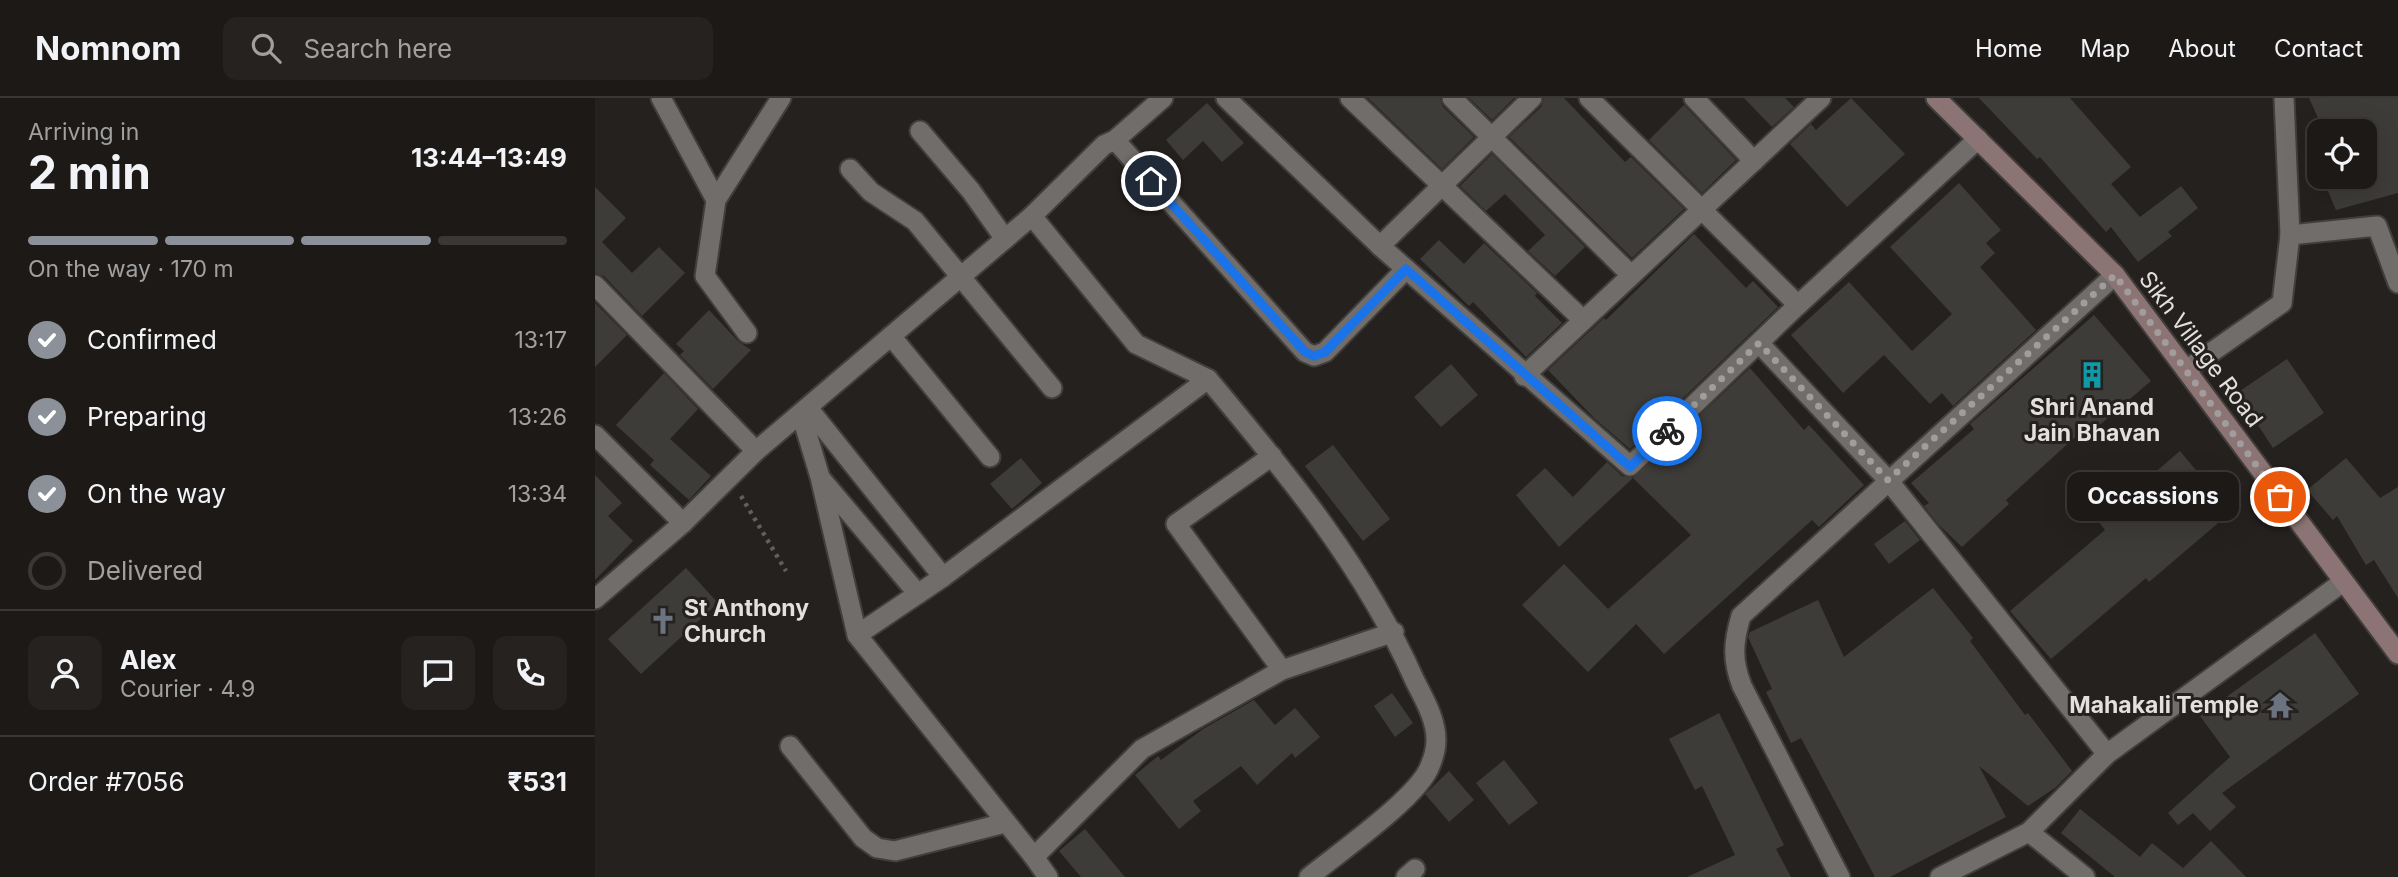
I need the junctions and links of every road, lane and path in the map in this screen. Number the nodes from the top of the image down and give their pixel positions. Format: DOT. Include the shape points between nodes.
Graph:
graph roads {
  1 [pos="661,98"];
  2 [pos="781,98"];
  3 [pos="1163,98"];
  4 [pos="1226,98"];
  5 [pos="1350,98"];
  6 [pos="1452,98"];
  7 [pos="1532,98"];
  8 [pos="1588,98"];
  9 [pos="1694,98"];
  10 [pos="1936,98"];
  11 [pos="2284,98"];
  12 [pos="1808,102"];
  13 [pos="919,131"];
  14 [pos="1492,137"];
  15 [pos="1978,139"];
  16 [pos="1115,140"];
  17 [pos="1754,161"];
  18 [pos="850,169"];
  19 [pos="1442,185"];
  20 [pos="716,200"];
  21 [pos="1701,209"];
  22 [pos="1032,216"];
  23 [pos="2290,235"];
  24 [pos="1005,239"];
  25 [pos="1380,246"];
  26 [pos="1406,269"];
  27 [pos="1630,274"];
  28 [pos="2115,275"];
  29 [pos="960,277"];
  30 [pos="2398,283"];
  31 [pos="595,285"];
  32 [pos="1798,305"];
  33 [pos="1582,319"];
  34 [pos="747,333"];
  35 [pos="891,336"];
  36 [pos="1759,343"];
  37 [pos="2186,370"];
  38 [pos="1524,376"];
  39 [pos="1208,379"];
  40 [pos="1052,388"];
  41 [pos="804,411"];
  42 [pos="595,435"];
  43 [pos="756,451"];
  44 [pos="1272,456"];
  45 [pos="991,457"];
  46 [pos="730,477"];
  47 [pos="820,477"];
  48 [pos="1888,480"];
  49 [pos="683,523"];
  50 [pos="786,571"];
  51 [pos="943,577"];
  52 [pos="2343,582"];
  53 [pos="597,593"];
  54 [pos="918,594"];
  55 [pos="1394,632"];
  56 [pos="857,635"];
  57 [pos="2398,654"];
  58 [pos="1282,670"];
  59 [pos="790,746"];
  60 [pos="2107,754"];
  61 [pos="1005,822"];
  62 [pos="2029,832"];
  63 [pos="1034,857"];
  64 [pos="1048,877"];
  65 [pos="1309,877"];
  66 [pos="1840,877"];
  67 [pos="1940,877"];
  68 [pos="2085,877"];
  1 -- 20 [label="street"];
  2 -- 20 [label="street"];
  3 -- 16 [label="street"];
  4 -- 25 [label="street"];
  5 -- 19 [label="street"];
  6 -- 14 [label="street"];
  7 -- 14 [label="street"];
  8 -- 21 [label="street"];
  9 -- 17 [label="street"];
  10 -- 15 [label="main road, Sikh Village Road"];
  11 -- 23 [label="street"];
  12 -- 17 [label="street"];
  13 -- 24 [label="street"];
  14 -- 19 [label="street"];
  14 -- 27 [label="street"];
  15 -- 28 [label="main road, Sikh Village Road"];
  15 -- 32 [label="street"];
  16 -- 22 [label="street" via="1104,145"];
  16 -- 26 [label="street" via="1305,352 1314,356 1325,352"];
  17 -- 21 [label="street"];
  18 -- 29 [label="street" via="871,192 915,221"];
  19 -- 25 [label="street"];
  19 -- 33 [label="street"];
  20 -- 34 [label="street" via="705,276"];
  21 -- 27 [label="street"];
  21 -- 32 [label="street"];
  22 -- 24 [label="street"];
  22 -- 39 [label="street" via="1136,344"];
  23 -- 30 [label="street" via="2377,226"];
  23 -- 37 [label="street" via="2283,303"];
  24 -- 29 [label="street"];
  25 -- 26 [label="street"];
  26 -- 38 [label="street"];
  27 -- 33 [label="street"];
  28 -- 37 [label="main road, Sikh Village Road"];
  28 -- 48 [label="street"];
  29 -- 35 [label="street"];
  29 -- 40 [label="street"];
  31 -- 43 [label="street"];
  32 -- 36 [label="street"];
  33 -- 38 [label="street"];
  35 -- 41 [label="street"];
  35 -- 45 [label="street"];
  36 -- 38 [label="street" via="1630,467"];
  36 -- 48 [label="street"];
  37 -- 52 [label="main road, Sikh Village Road"];
  39 -- 44 [label="street"];
  39 -- 51 [label="street"];
  41 -- 43 [label="street"];
  41 -- 47 [label="street"];
  41 -- 51 [label="street"];
  42 -- 49 [label="street"];
  43 -- 46 [label="street"];
  44 -- 55 [label="street" via="1353,565"];
  44 -- 58 [label="street" via="1176,524"];
  46 -- 49 [label="street"];
  46 -- 50 [label="path"];
  47 -- 54 [label="street"];
  47 -- 56 [label="street"];
  48 -- 60 [label="street"];
  48 -- 66 [label="street" via="1741,616 1734,641 1734,664 1742,686"];
  49 -- 53 [label="street"];
  51 -- 54 [label="street"];
  52 -- 57 [label="main road, Sikh Village Road"];
  52 -- 60 [label="street"];
  54 -- 56 [label="street"];
  55 -- 58 [label="street"];
  55 -- 65 [label="street" via="1433,721 1436,741 1429,769 1413,791"];
  56 -- 61 [label="street"];
  58 -- 63 [label="street" via="1142,749"];
  59 -- 61 [label="street" via="863,838 877,848 895,851"];
  60 -- 62 [label="street"];
  61 -- 63 [label="street"];
  62 -- 67 [label="street"];
  62 -- 68 [label="street"];
  63 -- 64 [label="street"];
}
